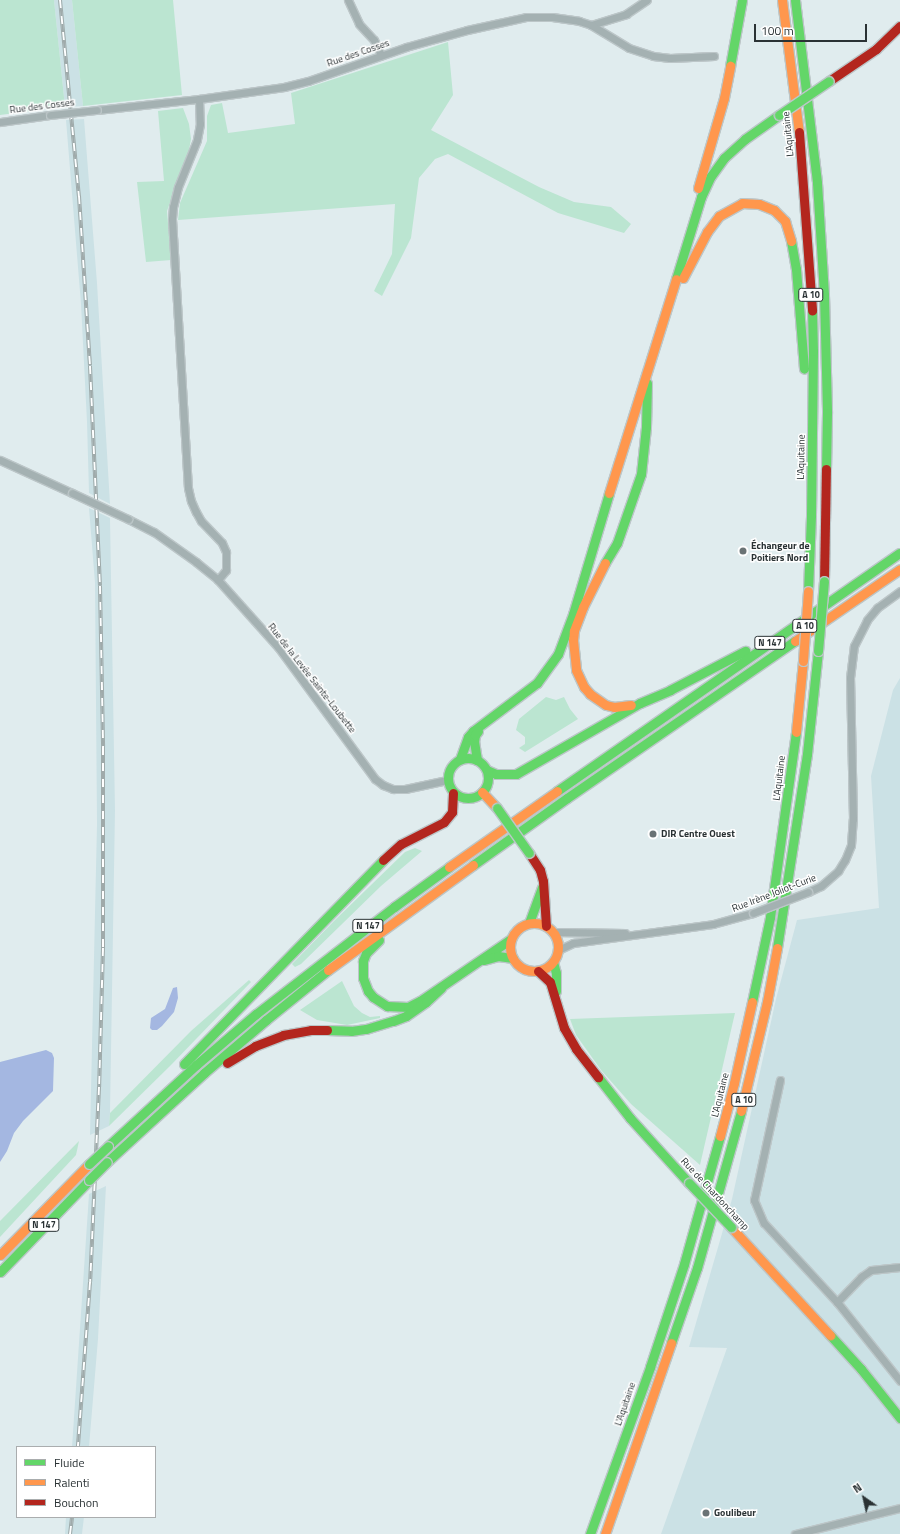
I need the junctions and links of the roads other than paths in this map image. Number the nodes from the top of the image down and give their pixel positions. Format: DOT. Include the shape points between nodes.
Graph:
graph roads {
  1 [pos="348,0"];
  2 [pos="647,0"];
  3 [pos="742,0"];
  4 [pos="782,0"];
  5 [pos="795,0"];
  6 [pos="803,0"];
  7 [pos="591,25"];
  8 [pos="900,26"];
  9 [pos="381,55"];
  10 [pos="714,56"];
  11 [pos="199,99"];
  12 [pos="0,122"];
  13 [pos="817,180"];
  14 [pos="682,258"];
  15 [pos="664,316"];
  16 [pos="648,370"];
  17 [pos="0,460"];
  18 [pos="897,555"];
  19 [pos="900,568"];
  20 [pos="218,580"];
  21 [pos="900,591"];
  22 [pos="805,593"];
  23 [pos="574,631"];
  24 [pos="565,636"];
  25 [pos="640,704"];
  26 [pos="486,721"];
  27 [pos="460,759"];
  28 [pos="477,760"];
  29 [pos="486,770"];
  30 [pos="447,780"];
  31 [pos="482,792"];
  32 [pos="453,793"];
  33 [pos="543,881"];
  34 [pos="415,905"];
  35 [pos="529,923"];
  36 [pos="546,926"];
  37 [pos="554,932"];
  38 [pos="633,934"];
  39 [pos="511,939"];
  40 [pos="558,950"];
  41 [pos="512,958"];
  42 [pos="480,961"];
  43 [pos="553,962"];
  44 [pos="538,971"];
  45 [pos="442,988"];
  46 [pos="556,995"];
  47 [pos="780,1080"];
  48 [pos="137,1133"];
  49 [pos="108,1142"];
  50 [pos="0,1255"];
  51 [pos="900,1267"];
  52 [pos="0,1272"];
  53 [pos="837,1302"];
  54 [pos="900,1380"];
  55 [pos="900,1418"];
  56 [pos="900,1508"];
  57 [pos="590,1534"];
  58 [pos="605,1534"];
  59 [pos="795,1534"];
  1 -- 9 [label="street" via="360,24 374,40"];
  2 -- 7 [label="street" via="626,14"];
  3 -- 14 [label="main road" via="729,74 695,195"];
  4 -- 22 [label="main road, L'Aquitaine / A 10" via="798,118 811,295 811,515"];
  5 -- 13 [label="main road, A 10"];
  6 -- 13 [label="main road"];
  7 -- 9 [label="street, Rue des Cosses" via="558,18 526,17 467,30"];
  7 -- 10 [label="street, Rue des Cosses" via="641,53 670,58"];
  8 -- 14 [label="main road, bridge" via="876,49 734,148 717,167 701,197"];
  9 -- 11 [label="street, Rue des Cosses" via="284,87"];
  11 -- 12 [label="street, Rue des Cosses, bridge"];
  11 -- 20 [label="street" via="200,124 197,140 176,193 172,219 188,488 198,516 222,543 226,552 226,570"];
  13 -- 58 [label="main road, A 10, bridge" via="827,405 824,581 807,754 783,918 767,1002 726,1170 697,1268"];
  14 -- 15 [label="main road"];
  15 -- 16 [label="main road"];
  15 -- 22 [label="main road" via="706,232 719,216 742,203 759,204 774,210 785,221 796,269 805,371"];
  16 -- 23 [label="main road" via="646,427 640,474 617,543 600,572"];
  16 -- 24 [label="main road"];
  17 -- 20 [label="street, Rue de la Levée Sainte-Loubette, bridge" via="154,532"];
  18 -- 25 [label="main road" via="864,572 756,645"];
  18 -- 49 [label="main road, N 147" via="497,833 354,937 256,1014"];
  19 -- 34 [label="main road, N 147"];
  20 -- 30 [label="street, Rue de la Levée Sainte-Loubette" via="278,647 375,779 393,789"];
  21 -- 38 [label="street, Rue Irène Joliot-Curie, bridge" via="877,608 867,620 857,639 851,659 853,819 851,845 838,872 821,886 753,913 713,924"];
  22 -- 57 [label="main road, L'Aquitaine / A 10" via="798,708 789,789 770,917 753,998 700,1211 667,1316"];
  23 -- 24 [label="main road"];
  23 -- 25 [label="main road" via="576,670 590,694 598,701 614,707"];
  24 -- 26 [label="main road" via="551,665 537,683"];
  25 -- 29 [label="main road" via="516,774 496,774"];
  26 -- 27 [label="main road" via="468,737"];
  26 -- 28 [label="main road" via="475,735"];
  27 -- 28 [label="main road"];
  27 -- 30 [label="main road" via="450,767"];
  28 -- 29 [label="main road"];
  29 -- 31 [label="main road" via="488,782"];
  30 -- 32 [label="main road"];
  31 -- 32 [label="main road" via="471,798 458,797"];
  31 -- 33 [label="main road, bridge" via="497,808 529,853 540,870"];
  32 -- 49 [label="main road" via="452,812 444,822 401,844 390,853"];
  33 -- 35 [label="main road"];
  33 -- 36 [label="main road"];
  34 -- 45 [label="main road" via="366,953 362,970 365,985 379,1002 396,1007 408,1007"];
  34 -- 48 [label="main road, N 147" via="266,1020"];
  35 -- 36 [label="main road" via="541,923"];
  35 -- 39 [label="main road" via="521,926"];
  36 -- 37 [label="main road"];
  37 -- 38 [label="street" via="606,931"];
  37 -- 40 [label="main road"];
  38 -- 40 [label="street, Rue Irène Joliot-Curie" via="608,940 573,943"];
  39 -- 41 [label="main road"];
  39 -- 42 [label="main road"];
  40 -- 43 [label="main road"];
  41 -- 42 [label="main road" via="498,956"];
  41 -- 44 [label="main road" via="522,968"];
  42 -- 45 [label="main road"];
  43 -- 44 [label="main road"];
  43 -- 46 [label="main road"];
  44 -- 46 [label="main road, Rue de Chardonchamp" via="550,982"];
  45 -- 48 [label="main road" via="406,1016 379,1026 351,1031 305,1031 283,1035 255,1046 227,1063"];
  46 -- 55 [label="main road, Rue de Chardonchamp, bridge" via="564,1028 576,1049 630,1118 861,1369"];
  47 -- 53 [label="street" via="754,1200 764,1223"];
  48 -- 52 [label="main road, N 147, bridge"];
  49 -- 50 [label="main road, N 147" via="65,1180 50,1202"];
  51 -- 53 [label="street" via="871,1270"];
  53 -- 54 [label="street"];
  56 -- 59 [label="street"];
}
